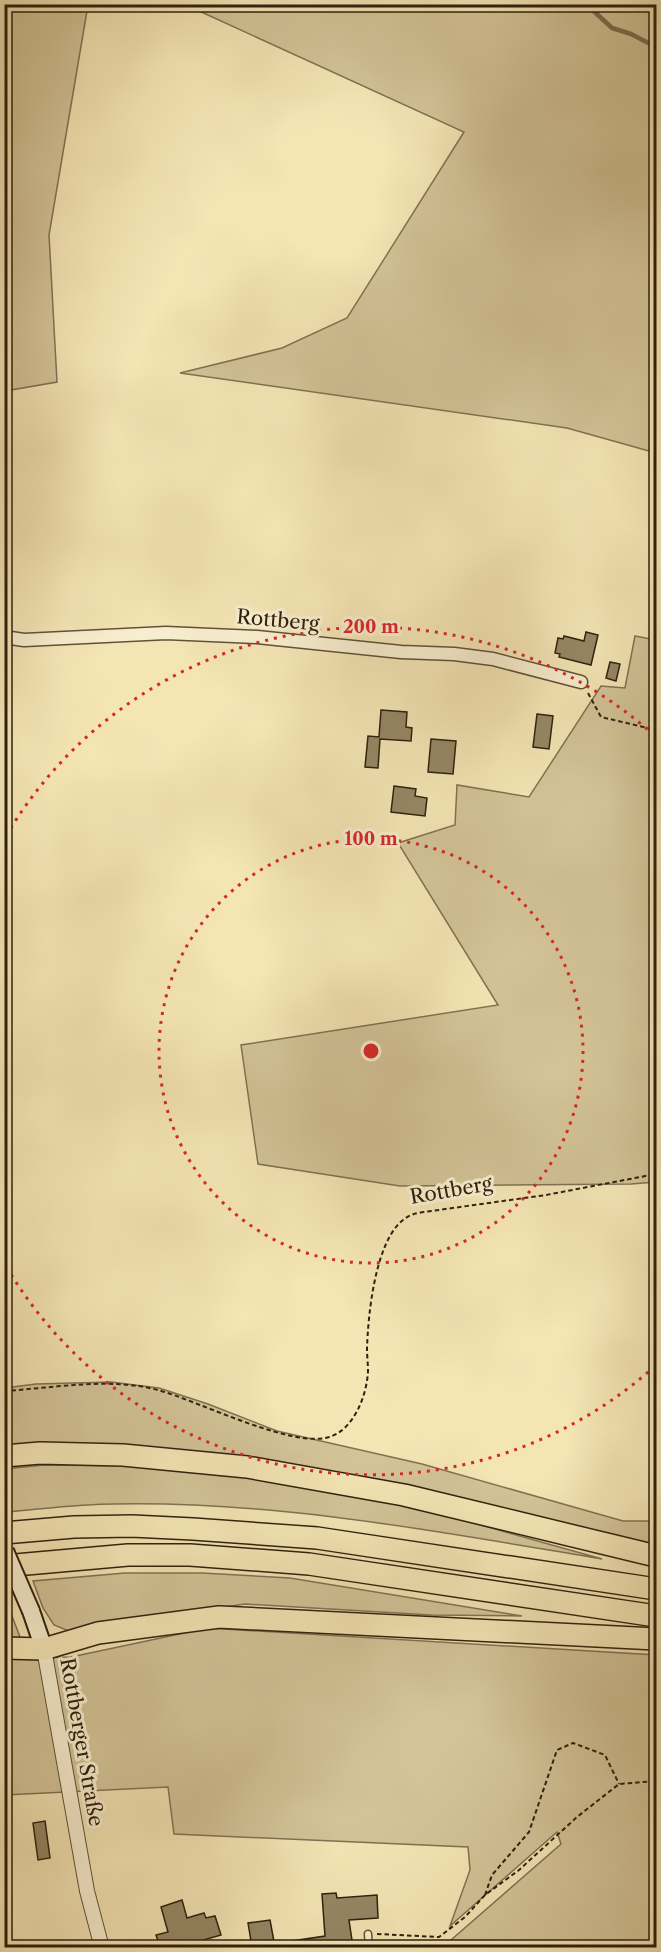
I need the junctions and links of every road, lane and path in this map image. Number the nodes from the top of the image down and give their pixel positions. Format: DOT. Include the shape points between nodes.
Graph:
graph roads {
  1 [pos="4,638"];
  2 [pos="581,682"];
  3 [pos="657,730"];
  4 [pos="657,1174"];
  5 [pos="4,1391"];
  6 [pos="4,1456"];
  7 [pos="4,1533"];
  8 [pos="4,1549"];
  9 [pos="657,1556"];
  10 [pos="4,1566"];
  11 [pos="657,1589"];
  12 [pos="657,1616"];
  13 [pos="657,1639"];
  14 [pos="4,1648"];
  15 [pos="44,1649"];
  16 [pos="657,1781"];
  17 [pos="619,1784"];
  18 [pos="485,1895"];
  19 [pos="368,1934"];
  20 [pos="102,1947"];
  21 [pos="369,1947"];
  1 -- 2 [label="street, Rottberg" via="166,633 257,637 493,659"];
  2 -- 3 [label="path" via="601,717"];
  4 -- 5 [label="path, Rottberg" via="404,1218 388,1240 374,1282 368,1373 362,1399 350,1421 339,1432 324,1438 309,1440 275,1432 189,1400 136,1386 94,1384"];
  6 -- 9 [label="highway" via="123,1455 247,1467 404,1495"];
  7 -- 11 [label="highway" via="132,1526 317,1538"];
  8 -- 15 [label="main road, Rottberger Straße, bridge"];
  10 -- 12 [label="highway" via="128,1555 190,1555 309,1564"];
  13 -- 15 [label="highway" via="219,1617 98,1633"];
  14 -- 15 [label="highway"];
  15 -- 20 [label="street, Rottberger Straße" via="87,1891"];
  16 -- 17 [label="path"];
  17 -- 18 [label="path"];
  17 -- 18 [label="path" via="605,1755 573,1743 557,1750 529,1832 492,1875"];
  18 -- 19 [label="path" via="465,1917 438,1937"];
  19 -- 21 [label="lane"];
}
